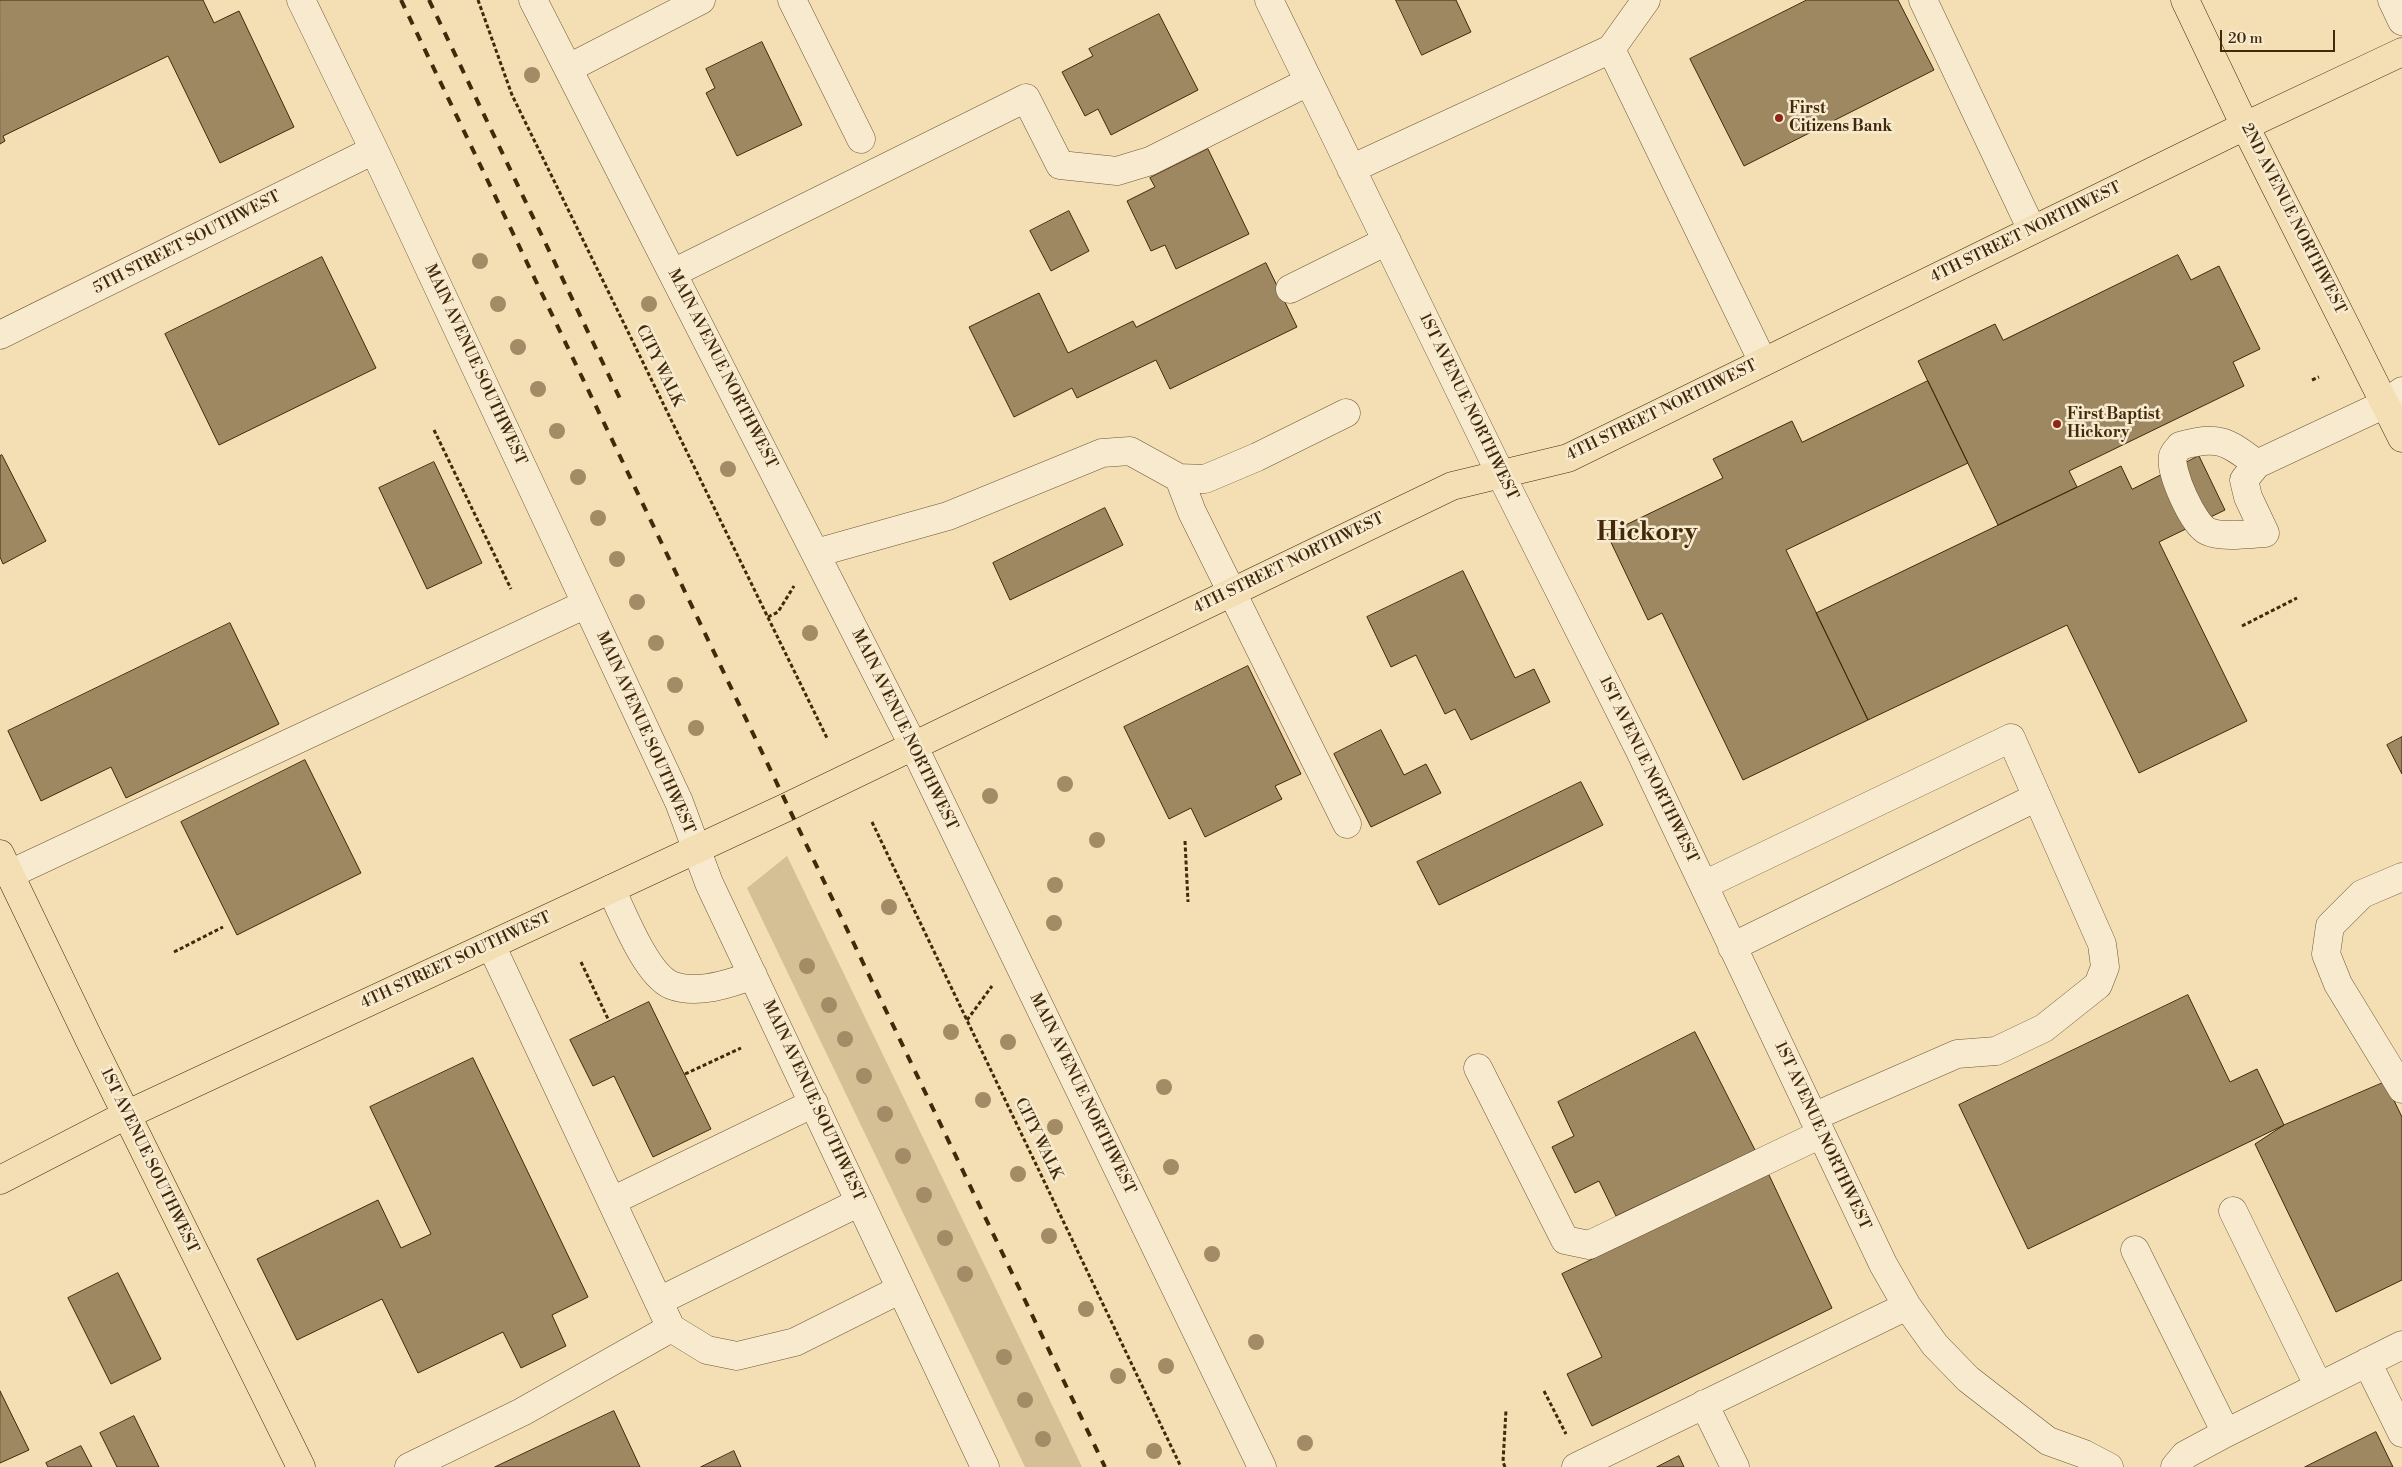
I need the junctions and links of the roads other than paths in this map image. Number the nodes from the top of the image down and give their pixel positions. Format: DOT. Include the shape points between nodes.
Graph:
graph roads {
  1 [pos="301,0"];
  2 [pos="533,0"];
  3 [pos="701,0"];
  4 [pos="792,0"];
  5 [pos="1269,0"];
  6 [pos="1646,0"];
  7 [pos="1923,0"];
  8 [pos="2185,0"];
  9 [pos="2392,0"];
  10 [pos="2402,21"];
  11 [pos="1611,49"];
  12 [pos="2402,52"];
  13 [pos="569,68"];
  14 [pos="1308,82"];
  15 [pos="2245,126"];
  16 [pos="861,139"];
  17 [pos="374,150"];
  18 [pos="1351,169"];
  19 [pos="2032,230"];
  20 [pos="1387,241"];
  21 [pos="673,273"];
  22 [pos="1290,289"];
  23 [pos="0,335"];
  24 [pos="1763,362"];
  25 [pos="2394,397"];
  26 [pos="1346,413"];
  27 [pos="2402,438"];
  28 [pos="2257,464"];
  29 [pos="1501,474"];
  30 [pos="1178,478"];
  31 [pos="816,553"];
  32 [pos="1233,592"];
  33 [pos="586,604"];
  34 [pos="913,745"];
  35 [pos="2037,797"];
  36 [pos="1348,824"];
  37 [pos="696,849"];
  38 [pos="5,864"];
  39 [pos="2402,877"];
  40 [pos="1704,885"];
  41 [pos="611,889"];
  42 [pos="491,945"];
  43 [pos="1732,947"];
  44 [pos="753,975"];
  45 [pos="1478,1068"];
  46 [pos="2402,1089"];
  47 [pos="814,1103"];
  48 [pos="126,1115"];
  49 [pos="1817,1126"];
  50 [pos="0,1180"];
  51 [pos="612,1201"];
  52 [pos="860,1202"];
  53 [pos="2233,1211"];
  54 [pos="2135,1250"];
  55 [pos="902,1288"];
  56 [pos="659,1302"];
  57 [pos="1906,1306"];
  58 [pos="671,1328"];
  59 [pos="2402,1345"];
  60 [pos="2367,1362"];
  61 [pos="2318,1386"];
  62 [pos="1704,1404"];
  63 [pos="2226,1433"];
  64 [pos="2402,1433"];
  65 [pos="1573,1455"];
  66 [pos="301,1467"];
  67 [pos="409,1467"];
  68 [pos="985,1467"];
  69 [pos="1262,1467"];
  70 [pos="1735,1467"];
  71 [pos="2109,1467"];
  72 [pos="2175,1467"];
  1 -- 17 [label="street, MAIN AVENUE SOUTHWEST"];
  2 -- 13 [label="street, MAIN AVENUE NORTHWEST"];
  3 -- 13 [label="street"];
  4 -- 16 [label="street"];
  5 -- 14 [label="street, 1ST AVENUE NORTHWEST"];
  6 -- 11 [label="street"];
  7 -- 19 [label="street"];
  8 -- 15 [label="main road, 2ND AVENUE NORTHWEST"];
  9 -- 10 [label="street"];
  11 -- 18 [label="street"];
  11 -- 24 [label="street"];
  12 -- 15 [label="main road, 4TH STREET NORTHWEST"];
  13 -- 21 [label="street, MAIN AVENUE NORTHWEST"];
  14 -- 18 [label="street, 1ST AVENUE NORTHWEST"];
  14 -- 21 [label="street" via="1150,161 1117,171 1060,164 1026,98"];
  15 -- 19 [label="main road, 4TH STREET NORTHWEST"];
  15 -- 25 [label="main road, 2ND AVENUE NORTHWEST"];
  17 -- 23 [label="street, 5TH STREET SOUTHWEST"];
  17 -- 33 [label="street, MAIN AVENUE SOUTHWEST"];
  18 -- 20 [label="street, 1ST AVENUE NORTHWEST"];
  19 -- 24 [label="main road, 4TH STREET NORTHWEST"];
  20 -- 22 [label="street"];
  20 -- 29 [label="street, 1ST AVENUE NORTHWEST"];
  21 -- 31 [label="street, MAIN AVENUE NORTHWEST"];
  24 -- 29 [label="main road, 4TH STREET NORTHWEST" via="1568,458"];
  25 -- 27 [label="main road, 2ND AVENUE NORTHWEST"];
  25 -- 28 [label="street"];
  26 -- 30 [label="street" via="1205,479"];
  28 -- 28 [label="street" via="2244,480 2248,497 2265,533 2228,535 2207,531 2195,518 2174,474 2173,456 2180,446 2200,440 2230,444"];
  29 -- 32 [label="main road, 4TH STREET NORTHWEST" via="1452,486"];
  29 -- 40 [label="street, 1ST AVENUE NORTHWEST"];
  30 -- 31 [label="street" via="1130,452 1102,453 948,516"];
  30 -- 32 [label="street"];
  31 -- 34 [label="street, MAIN AVENUE NORTHWEST"];
  32 -- 34 [label="main road, 4TH STREET NORTHWEST"];
  32 -- 36 [label="street"];
  33 -- 37 [label="street, MAIN AVENUE SOUTHWEST" via="679,802"];
  33 -- 38 [label="street"];
  34 -- 37 [label="main road, 4TH STREET SOUTHWEST"];
  34 -- 69 [label="street, MAIN AVENUE NORTHWEST"];
  35 -- 40 [label="street" via="2011,738"];
  35 -- 43 [label="street"];
  35 -- 49 [label="street" via="2102,944 2106,967 2098,985 2044,1028 1996,1051 1957,1054"];
  37 -- 41 [label="main road, 4TH STREET SOUTHWEST"];
  37 -- 44 [label="street, MAIN AVENUE SOUTHWEST"];
  38 -- 48 [label="main road, 1ST AVENUE SOUTHWEST"];
  39 -- 46 [label="street" via="2362,894 2330,926 2326,954 2338,984"];
  40 -- 43 [label="street, 1ST AVENUE NORTHWEST"];
  41 -- 42 [label="main road, 4TH STREET SOUTHWEST"];
  41 -- 44 [label="street" via="648,964 671,985 698,989 724,986"];
  42 -- 48 [label="main road, 4TH STREET SOUTHWEST"];
  42 -- 51 [label="street"];
  43 -- 49 [label="street, 1ST AVENUE NORTHWEST"];
  44 -- 47 [label="street, MAIN AVENUE SOUTHWEST"];
  45 -- 49 [label="street" via="1565,1240 1589,1245"];
  47 -- 51 [label="street"];
  47 -- 52 [label="street, MAIN AVENUE SOUTHWEST"];
  48 -- 50 [label="main road, 4TH STREET SOUTHWEST"];
  48 -- 66 [label="main road, 1ST AVENUE SOUTHWEST"];
  49 -- 57 [label="street, 1ST AVENUE NORTHWEST"];
  51 -- 56 [label="street"];
  52 -- 55 [label="street, MAIN AVENUE SOUTHWEST"];
  52 -- 56 [label="street"];
  53 -- 61 [label="street"];
  54 -- 63 [label="street"];
  55 -- 58 [label="street" via="795,1342 737,1356 707,1350"];
  55 -- 68 [label="street, MAIN AVENUE SOUTHWEST"];
  56 -- 58 [label="street"];
  57 -- 62 [label="street"];
  57 -- 71 [label="street, 1ST AVENUE NORTHWEST" via="1968,1379 2048,1441"];
  58 -- 67 [label="street" via="522,1412"];
  59 -- 60 [label="street"];
  60 -- 61 [label="street"];
  60 -- 64 [label="street"];
  61 -- 63 [label="street"];
  62 -- 65 [label="street"];
  62 -- 70 [label="street"];
  63 -- 72 [label="street" via="2185,1455"];
}
